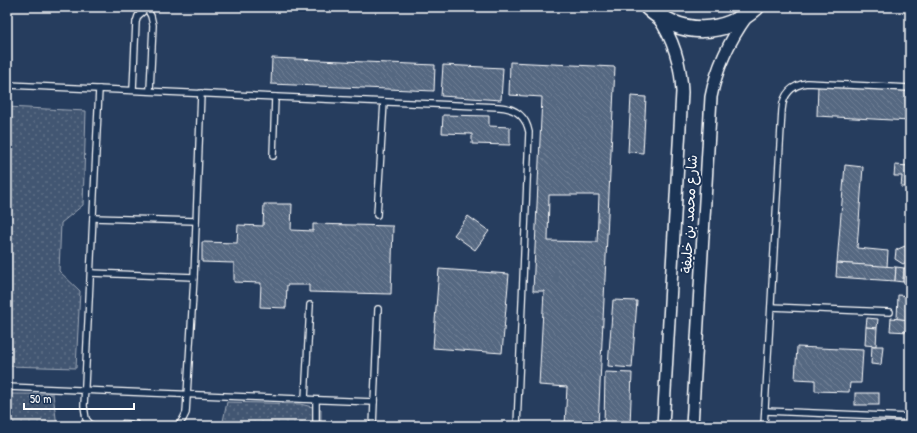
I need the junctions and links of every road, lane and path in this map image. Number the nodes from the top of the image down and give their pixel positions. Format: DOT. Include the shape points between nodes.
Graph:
graph roads {
  1 [pos="146,8"];
  2 [pos="753,10"];
  3 [pos="652,11"];
  4 [pos="7,85"];
  5 [pos="910,88"];
  6 [pos="99,89"];
  7 [pos="133,90"];
  8 [pos="150,90"];
  9 [pos="201,93"];
  10 [pos="275,97"];
  11 [pos="384,102"];
  12 [pos="273,156"];
  13 [pos="377,215"];
  14 [pos="93,218"];
  15 [pos="196,221"];
  16 [pos="91,273"];
  17 [pos="194,277"];
  18 [pos="310,305"];
  19 [pos="771,306"];
  20 [pos="378,308"];
  21 [pos="890,312"];
  22 [pos="7,387"];
  23 [pos="85,390"];
  24 [pos="187,394"];
  25 [pos="305,399"];
  26 [pos="316,400"];
  27 [pos="374,402"];
  28 [pos="765,411"];
  29 [pos="910,417"];
  30 [pos="92,426"];
  31 [pos="178,426"];
  32 [pos="316,426"];
  33 [pos="372,426"];
  34 [pos="517,426"];
  35 [pos="663,426"];
  36 [pos="692,426"];
  37 [pos="764,426"];
  1 -- 7 [label="lane" via="136,22"];
  1 -- 8 [label="lane" via="153,25"];
  2 -- 3 [label="main road" via="722,27 705,29 671,23"];
  2 -- 36 [label="street, شارع محمد بن خليفة" via="725,52 711,97"];
  3 -- 35 [label="street, شارع محمد بن خليفة" via="674,46 681,69 682,92"];
  4 -- 6 [label="lane"];
  5 -- 19 [label="lane" via="807,83 795,86 785,96 782,110"];
  6 -- 7 [label="lane"];
  6 -- 14 [label="lane"];
  7 -- 8 [label="lane"];
  8 -- 9 [label="lane"];
  9 -- 10 [label="lane"];
  9 -- 15 [label="lane"];
  10 -- 11 [label="lane"];
  10 -- 12 [label="lane"];
  11 -- 13 [label="lane"];
  11 -- 34 [label="lane" via="506,108 519,114 528,126"];
  14 -- 15 [label="lane"];
  14 -- 16 [label="lane"];
  15 -- 17 [label="lane"];
  16 -- 17 [label="lane"];
  16 -- 23 [label="lane"];
  17 -- 24 [label="lane"];
  18 -- 25 [label="lane"];
  19 -- 21 [label="lane"];
  19 -- 28 [label="lane"];
  20 -- 27 [label="lane"];
  22 -- 23 [label="lane"];
  23 -- 24 [label="lane"];
  23 -- 30 [label="lane" via="84,412"];
  24 -- 25 [label="lane"];
  24 -- 31 [label="lane" via="186,413"];
  25 -- 26 [label="lane"];
  26 -- 27 [label="lane"];
  26 -- 32 [label="lane"];
  27 -- 33 [label="lane"];
  28 -- 29 [label="lane"];
  28 -- 37 [label="lane"];
}
